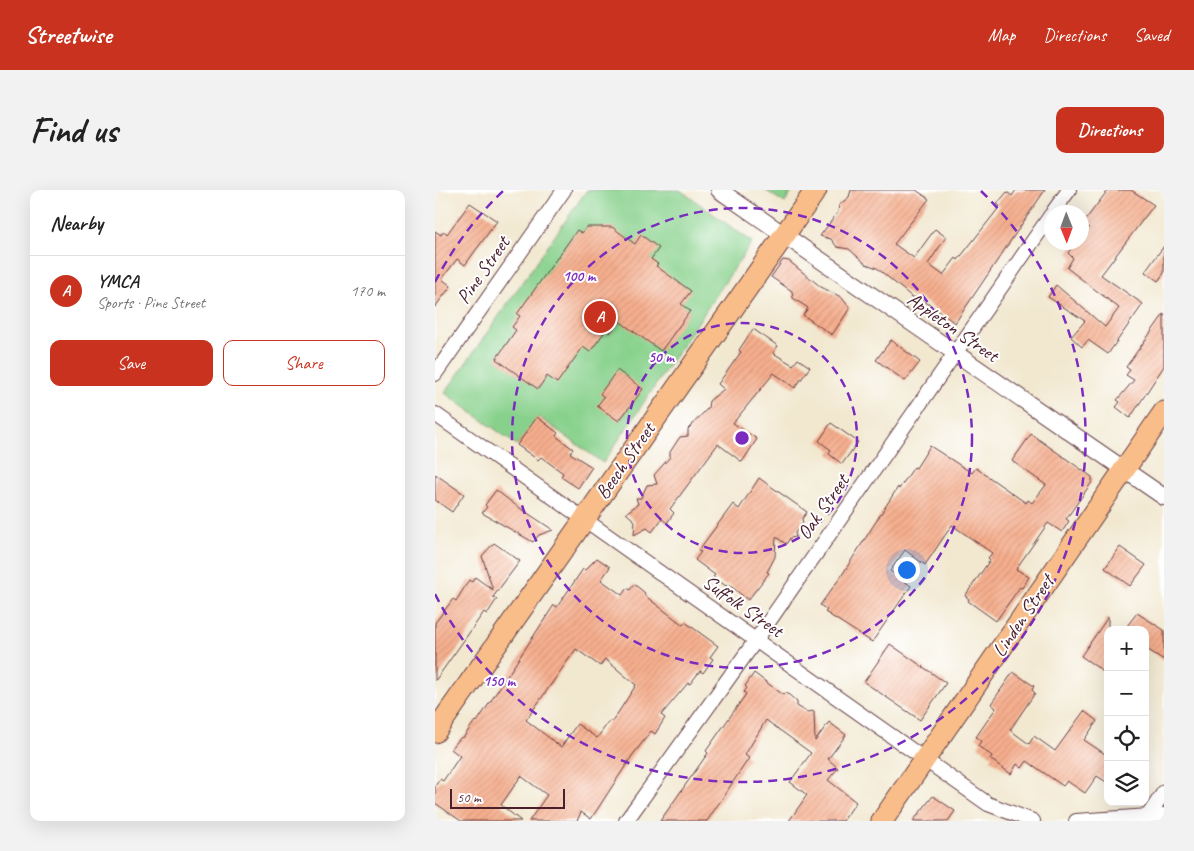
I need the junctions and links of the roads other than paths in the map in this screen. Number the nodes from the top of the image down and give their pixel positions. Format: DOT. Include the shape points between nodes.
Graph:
graph roads {
  1 [pos="564,190"];
  2 [pos="719,190"];
  3 [pos="816,190"];
  4 [pos="1069,190"];
  5 [pos="1059,205"];
  6 [pos="1044,227"];
  7 [pos="783,235"];
  8 [pos="954,353"];
  9 [pos="435,374"];
  10 [pos="1164,412"];
  11 [pos="435,414"];
  12 [pos="1123,469"];
  13 [pos="1164,498"];
  14 [pos="584,519"];
  15 [pos="756,640"];
  16 [pos="435,732"];
  17 [pos="925,759"];
  18 [pos="1164,792"];
  19 [pos="1164,815"];
  20 [pos="1148,816"];
  21 [pos="627,821"];
  22 [pos="882,821"];
  23 [pos="1030,821"];
  24 [pos="1076,821"];
  1 -- 9 [label="street, Pine Street"];
  2 -- 7 [label="street, Appleton Street"];
  3 -- 7 [label="main road, Beech Street"];
  4 -- 5 [label="street, Oak Street"];
  6 -- 8 [label="street, Oak Street"];
  7 -- 8 [label="street, Appleton Street"];
  7 -- 14 [label="main road, Beech Street"];
  8 -- 12 [label="street, Appleton Street"];
  8 -- 15 [label="street, Oak Street"];
  10 -- 12 [label="main road, Linden Street"];
  11 -- 14 [label="street, Suffolk Street"];
  12 -- 13 [label="street, Appleton Street"];
  12 -- 17 [label="main road, Linden Street"];
  14 -- 15 [label="street, Suffolk Street"];
  14 -- 16 [label="main road, Beech Street"];
  15 -- 17 [label="street, Suffolk Street"];
  15 -- 21 [label="street, Oak Street"];
  17 -- 22 [label="main road, Linden Street"];
  17 -- 23 [label="street, Suffolk Street" via="988,804"];
  18 -- 20 [label="street"];
  19 -- 20 [label="street"];
  20 -- 24 [label="street"];
}
